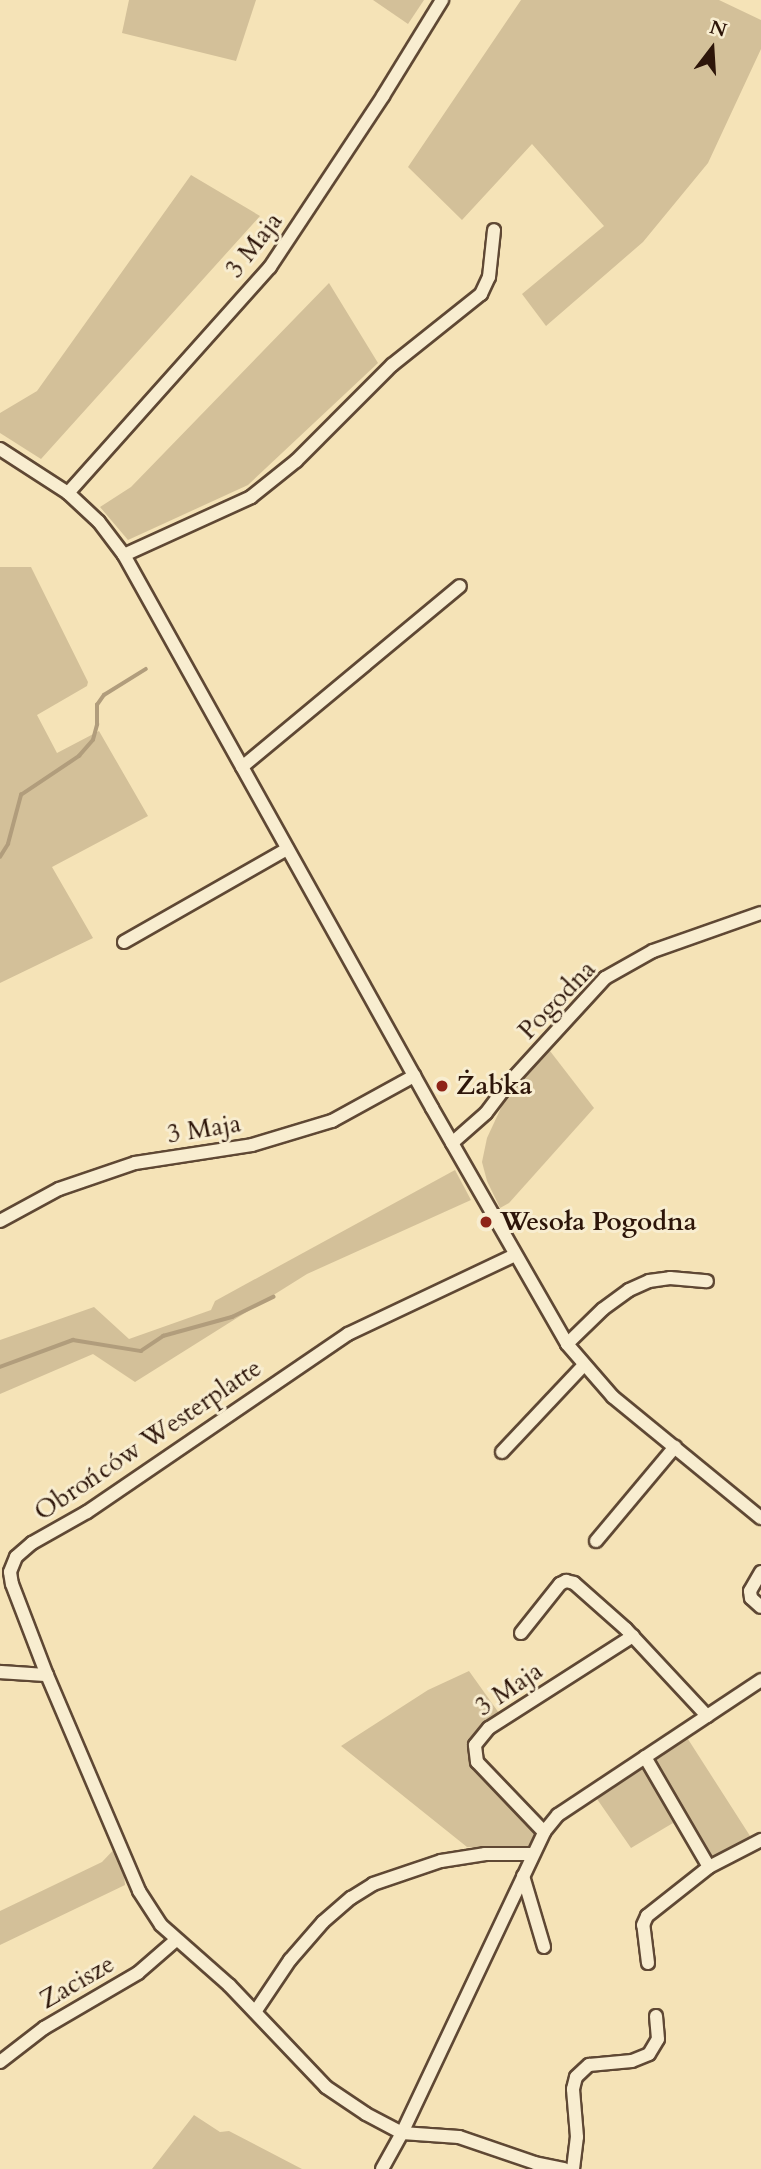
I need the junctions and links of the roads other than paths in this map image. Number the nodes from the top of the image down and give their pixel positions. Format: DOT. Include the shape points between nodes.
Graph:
graph roads {
  1 [pos="442,0"];
  2 [pos="494,230"];
  3 [pos="0,449"];
  4 [pos="68,493"];
  5 [pos="124,555"];
  6 [pos="460,586"];
  7 [pos="242,767"];
  8 [pos="288,849"];
  9 [pos="761,913"];
  10 [pos="124,942"];
  11 [pos="414,1076"];
  12 [pos="452,1143"];
  13 [pos="0,1221"];
  14 [pos="515,1255"];
  15 [pos="707,1281"];
  16 [pos="567,1344"];
  17 [pos="583,1366"];
  18 [pos="675,1447"];
  19 [pos="502,1451"];
  20 [pos="761,1518"];
  21 [pos="596,1541"];
  22 [pos="761,1572"];
  23 [pos="761,1607"];
  24 [pos="522,1633"];
  25 [pos="633,1636"];
  26 [pos="0,1672"];
  27 [pos="47,1675"];
  28 [pos="761,1680"];
  29 [pos="707,1716"];
  30 [pos="645,1757"];
  31 [pos="542,1837"];
  32 [pos="761,1840"];
  33 [pos="533,1854"];
  34 [pos="709,1867"];
  35 [pos="523,1875"];
  36 [pos="176,1940"];
  37 [pos="544,1947"];
  38 [pos="648,1964"];
  39 [pos="255,2012"];
  40 [pos="656,2015"];
  41 [pos="0,2062"];
  42 [pos="402,2133"];
  43 [pos="382,2169"];
  44 [pos="564,2169"];
  45 [pos="573,2169"];
  1 -- 4 [label="street, 3 Maja" via="270,267"];
  2 -- 5 [label="street" via="489,277 481,294 392,365 296,461 251,497"];
  3 -- 4 [label="street"];
  4 -- 5 [label="street" via="99,522"];
  5 -- 7 [label="street"];
  6 -- 7 [label="street"];
  7 -- 8 [label="street"];
  8 -- 10 [label="street"];
  8 -- 11 [label="street"];
  9 -- 12 [label="street, Pogodna" via="653,951 605,978 486,1114"];
  11 -- 12 [label="street"];
  11 -- 13 [label="street, 3 Maja" via="332,1121 251,1145 135,1163 59,1189"];
  12 -- 14 [label="street"];
  14 -- 16 [label="street"];
  14 -- 27 [label="street, Obrońców Westerplatte" via="348,1334 16,1557 10,1572 12,1584"];
  15 -- 16 [label="street" via="670,1278 639,1286 603,1309"];
  16 -- 17 [label="street"];
  17 -- 18 [label="street"];
  17 -- 19 [label="street"];
  18 -- 20 [label="street"];
  18 -- 21 [label="street"];
  22 -- 23 [label="street" via="750,1591"];
  24 -- 25 [label="street, 3 Maja" via="566,1581 574,1583"];
  25 -- 29 [label="street, 3 Maja"];
  25 -- 31 [label="street, 3 Maja" via="489,1728 475,1745 477,1762"];
  26 -- 27 [label="street"];
  27 -- 36 [label="street, Obrońców Westerplatte" via="139,1891"];
  28 -- 29 [label="street"];
  29 -- 30 [label="street"];
  30 -- 31 [label="street" via="558,1815"];
  30 -- 34 [label="street"];
  31 -- 33 [label="street"];
  32 -- 34 [label="street"];
  33 -- 35 [label="street"];
  33 -- 39 [label="street" via="485,1854 441,1861 373,1884 323,1923 290,1960"];
  34 -- 38 [label="street" via="647,1916 643,1925"];
  35 -- 37 [label="street"];
  35 -- 42 [label="street"];
  36 -- 39 [label="street, Obrońców Westerplatte"];
  36 -- 41 [label="street, Zacisze" via="138,1973 44,2028"];
  39 -- 42 [label="street, Obrońców Westerplatte" via="326,2087"];
  40 -- 45 [label="street" via="658,2039 649,2054 589,2065 576,2077"];
  42 -- 43 [label="street"];
  42 -- 44 [label="street, Obrońców Westerplatte" via="459,2137"];
}
